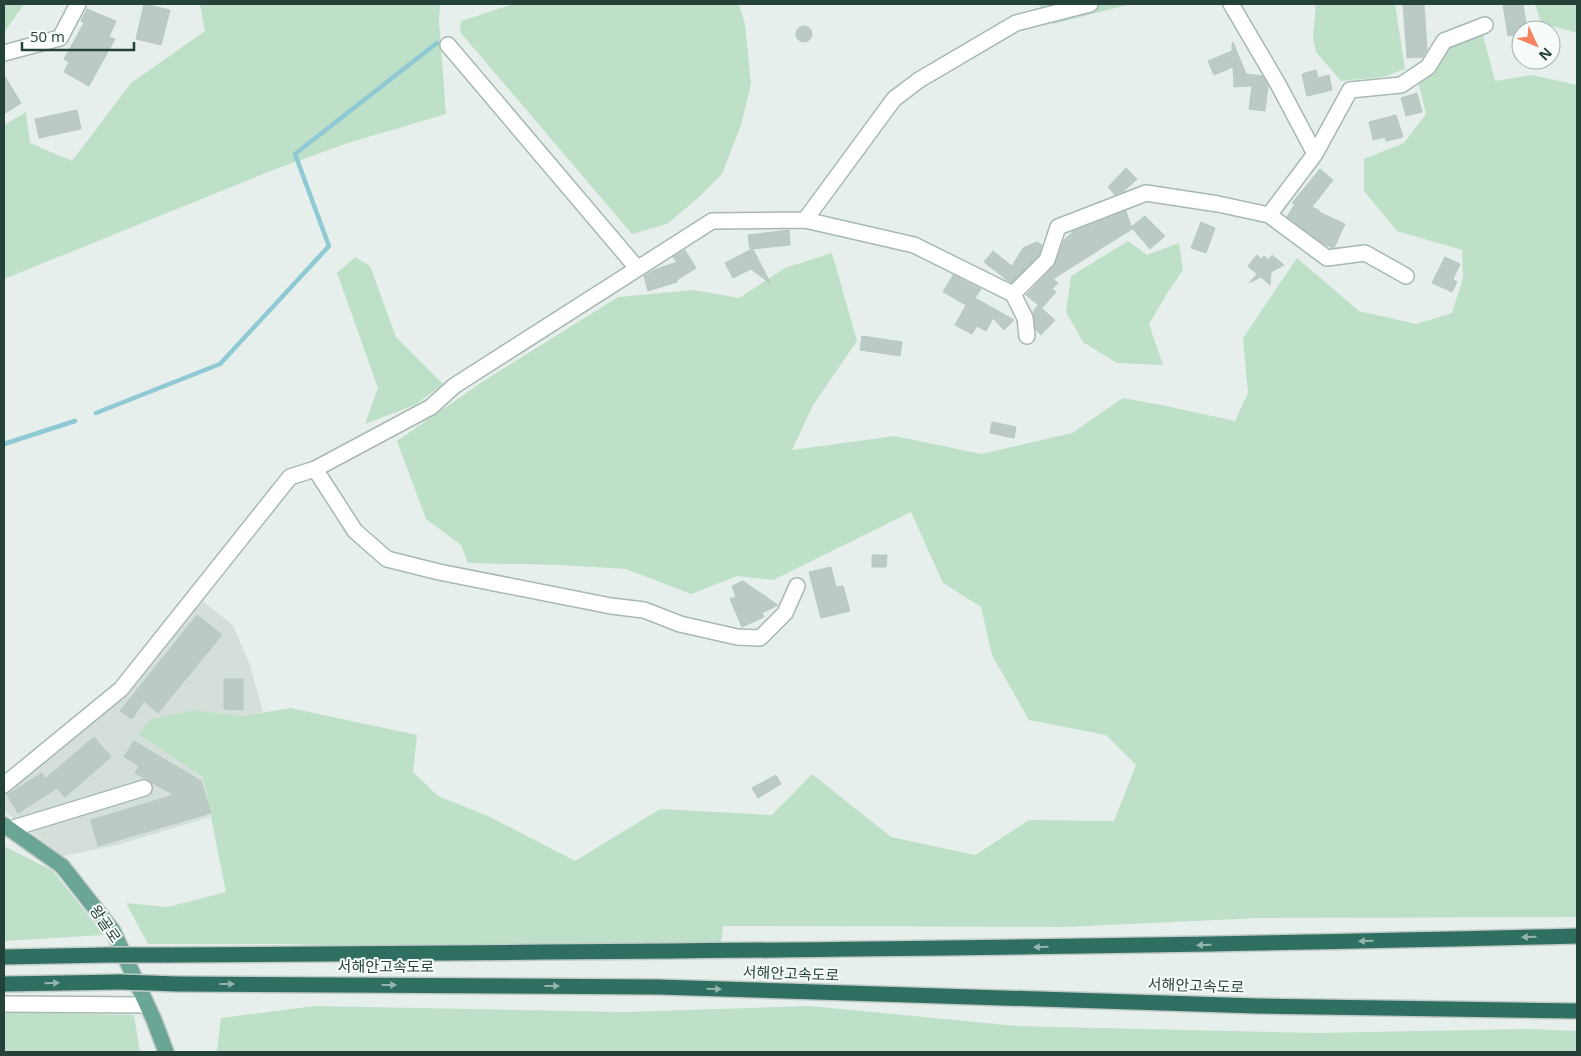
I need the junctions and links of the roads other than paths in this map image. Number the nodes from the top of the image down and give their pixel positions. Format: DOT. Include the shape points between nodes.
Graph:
graph roads {
  1 [pos="78,4"];
  2 [pos="1090,4"];
  3 [pos="1231,4"];
  4 [pos="1485,25"];
  5 [pos="448,45"];
  6 [pos="4,53"];
  7 [pos="1315,154"];
  8 [pos="1269,215"];
  9 [pos="805,220"];
  10 [pos="637,268"];
  11 [pos="1406,276"];
  12 [pos="1012,294"];
  13 [pos="1027,336"];
  14 [pos="314,469"];
  15 [pos="797,586"];
  16 [pos="4,785"];
  17 [pos="144,788"];
  18 [pos="7,827"];
  19 [pos="1577,936"];
  20 [pos="4,957"];
  21 [pos="4,984"];
  22 [pos="4,1004"];
  23 [pos="146,1005"];
  24 [pos="1577,1011"];
  25 [pos="166,1052"];
  1 -- 6 [label="street" via="60,38"];
  2 -- 9 [label="street" via="1016,23 919,80 894,99"];
  3 -- 7 [label="street"];
  4 -- 7 [label="street" via="1444,41 1428,67 1401,85 1350,90"];
  5 -- 10 [label="street"];
  7 -- 8 [label="street"];
  8 -- 11 [label="street" via="1327,258 1365,253"];
  8 -- 12 [label="street" via="1146,193 1058,227 1047,260"];
  9 -- 10 [label="street" via="712,221"];
  9 -- 12 [label="street" via="914,245"];
  10 -- 14 [label="street" via="454,386 431,407"];
  12 -- 13 [label="street" via="1025,318"];
  14 -- 15 [label="street" via="355,531 387,559 439,572 644,610 680,624 737,637 760,638 784,613"];
  14 -- 16 [label="street" via="290,477 121,689"];
  17 -- 18 [label="street"];
  18 -- 23 [label="main road, 왕골로" via="62,866 113,930"];
  19 -- 20 [label="highway, 서해안고속도로, one-way, bridge" via="639,952"];
  21 -- 24 [label="highway, 서해안고속도로, one-way, bridge" via="120,982 658,987 1257,1006"];
  22 -- 23 [label="street"];
  23 -- 25 [label="main road, 왕골로"];
}
